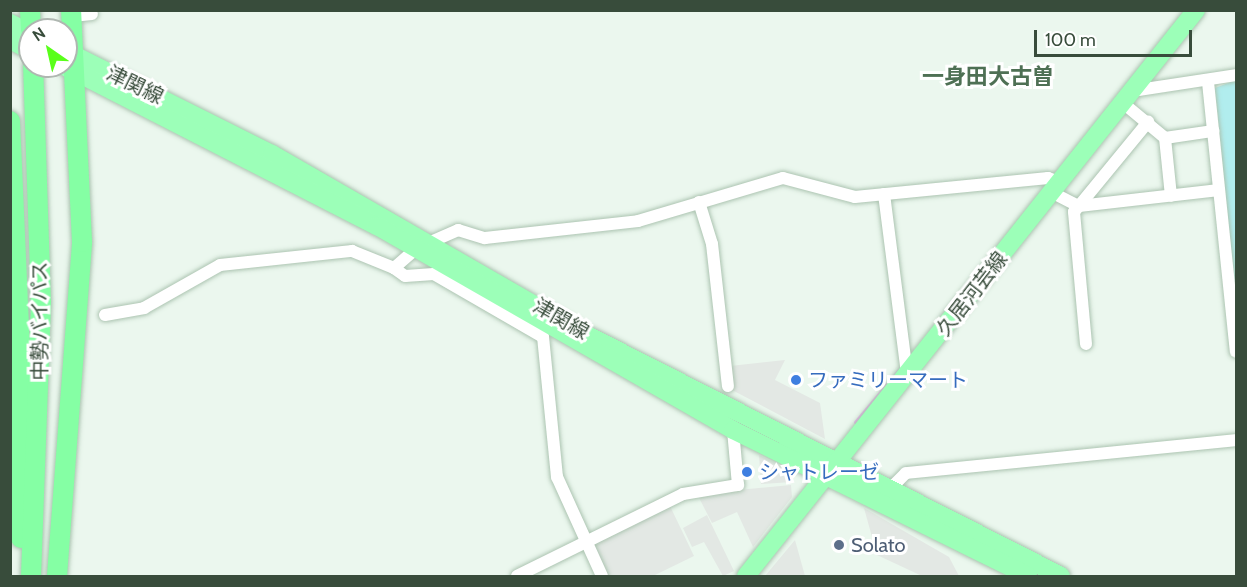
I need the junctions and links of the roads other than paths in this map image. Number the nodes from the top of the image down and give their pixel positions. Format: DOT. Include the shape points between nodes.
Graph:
graph roads {
  1 [pos="1196,10"];
  2 [pos="71,13"];
  3 [pos="92,14"];
  4 [pos="78,65"];
  5 [pos="1236,75"];
  6 [pos="34,78"];
  7 [pos="71,78"];
  8 [pos="1208,82"];
  9 [pos="1127,97"];
  10 [pos="10,121"];
  11 [pos="1148,122"];
  12 [pos="1213,131"];
  13 [pos="1165,138"];
  14 [pos="1053,183"];
  15 [pos="1220,190"];
  16 [pos="884,194"];
  17 [pos="1171,196"];
  18 [pos="699,202"];
  19 [pos="1079,206"];
  20 [pos="425,246"];
  21 [pos="394,268"];
  22 [pos="105,315"];
  23 [pos="1086,345"];
  24 [pos="1236,352"];
  25 [pos="904,367"];
  26 [pos="728,386"];
  27 [pos="733,430"];
  28 [pos="1236,440"];
  29 [pos="831,471"];
  30 [pos="888,491"];
  31 [pos="587,542"];
  32 [pos="20,576"];
  33 [pos="31,576"];
  34 [pos="57,576"];
  35 [pos="517,576"];
  36 [pos="602,576"];
  37 [pos="746,576"];
  38 [pos="1028,576"];
  39 [pos="1061,576"];
  1 -- 9 [label="main road, 久居河芸線"];
  2 -- 3 [label="street"];
  4 -- 20 [label="main road, 津関線" via="272,154"];
  5 -- 8 [label="street"];
  6 -- 33 [label="highway, 中勢バイパス" via="40,403"];
  7 -- 34 [label="highway" via="82,242"];
  8 -- 9 [label="street"];
  8 -- 12 [label="street"];
  9 -- 11 [label="street"];
  9 -- 14 [label="main road, 久居河芸線"];
  10 -- 32 [label="highway" via="21,382"];
  11 -- 13 [label="street"];
  11 -- 19 [label="street"];
  12 -- 13 [label="street"];
  12 -- 15 [label="street"];
  13 -- 17 [label="street"];
  14 -- 16 [label="street"];
  14 -- 19 [label="street"];
  14 -- 25 [label="main road, 久居河芸線"];
  15 -- 17 [label="street"];
  15 -- 24 [label="street"];
  16 -- 18 [label="street" via="855,197 783,178"];
  16 -- 25 [label="street"];
  17 -- 19 [label="street"];
  18 -- 20 [label="street" via="598,227 485,238 458,230"];
  18 -- 26 [label="street" via="712,244"];
  19 -- 23 [label="street" via="1074,212"];
  20 -- 21 [label="street"];
  20 -- 27 [label="main road, 津関線" via="581,348"];
  20 -- 29 [label="main road, 津関線"];
  21 -- 22 [label="street" via="352,251 220,265 144,308"];
  21 -- 31 [label="street" via="405,276 434,274 543,337 557,477"];
  25 -- 29 [label="main road, 久居河芸線"];
  27 -- 29 [label="main road, 津関線"];
  27 -- 31 [label="street" via="738,485 694,490"];
  28 -- 30 [label="street" via="906,473"];
  29 -- 30 [label="main road, 津関線"];
  29 -- 37 [label="main road, 久居河芸線"];
  29 -- 38 [label="main road, 津関線"];
  30 -- 39 [label="main road, 津関線"];
  31 -- 35 [label="street"];
  31 -- 36 [label="street"];
}
